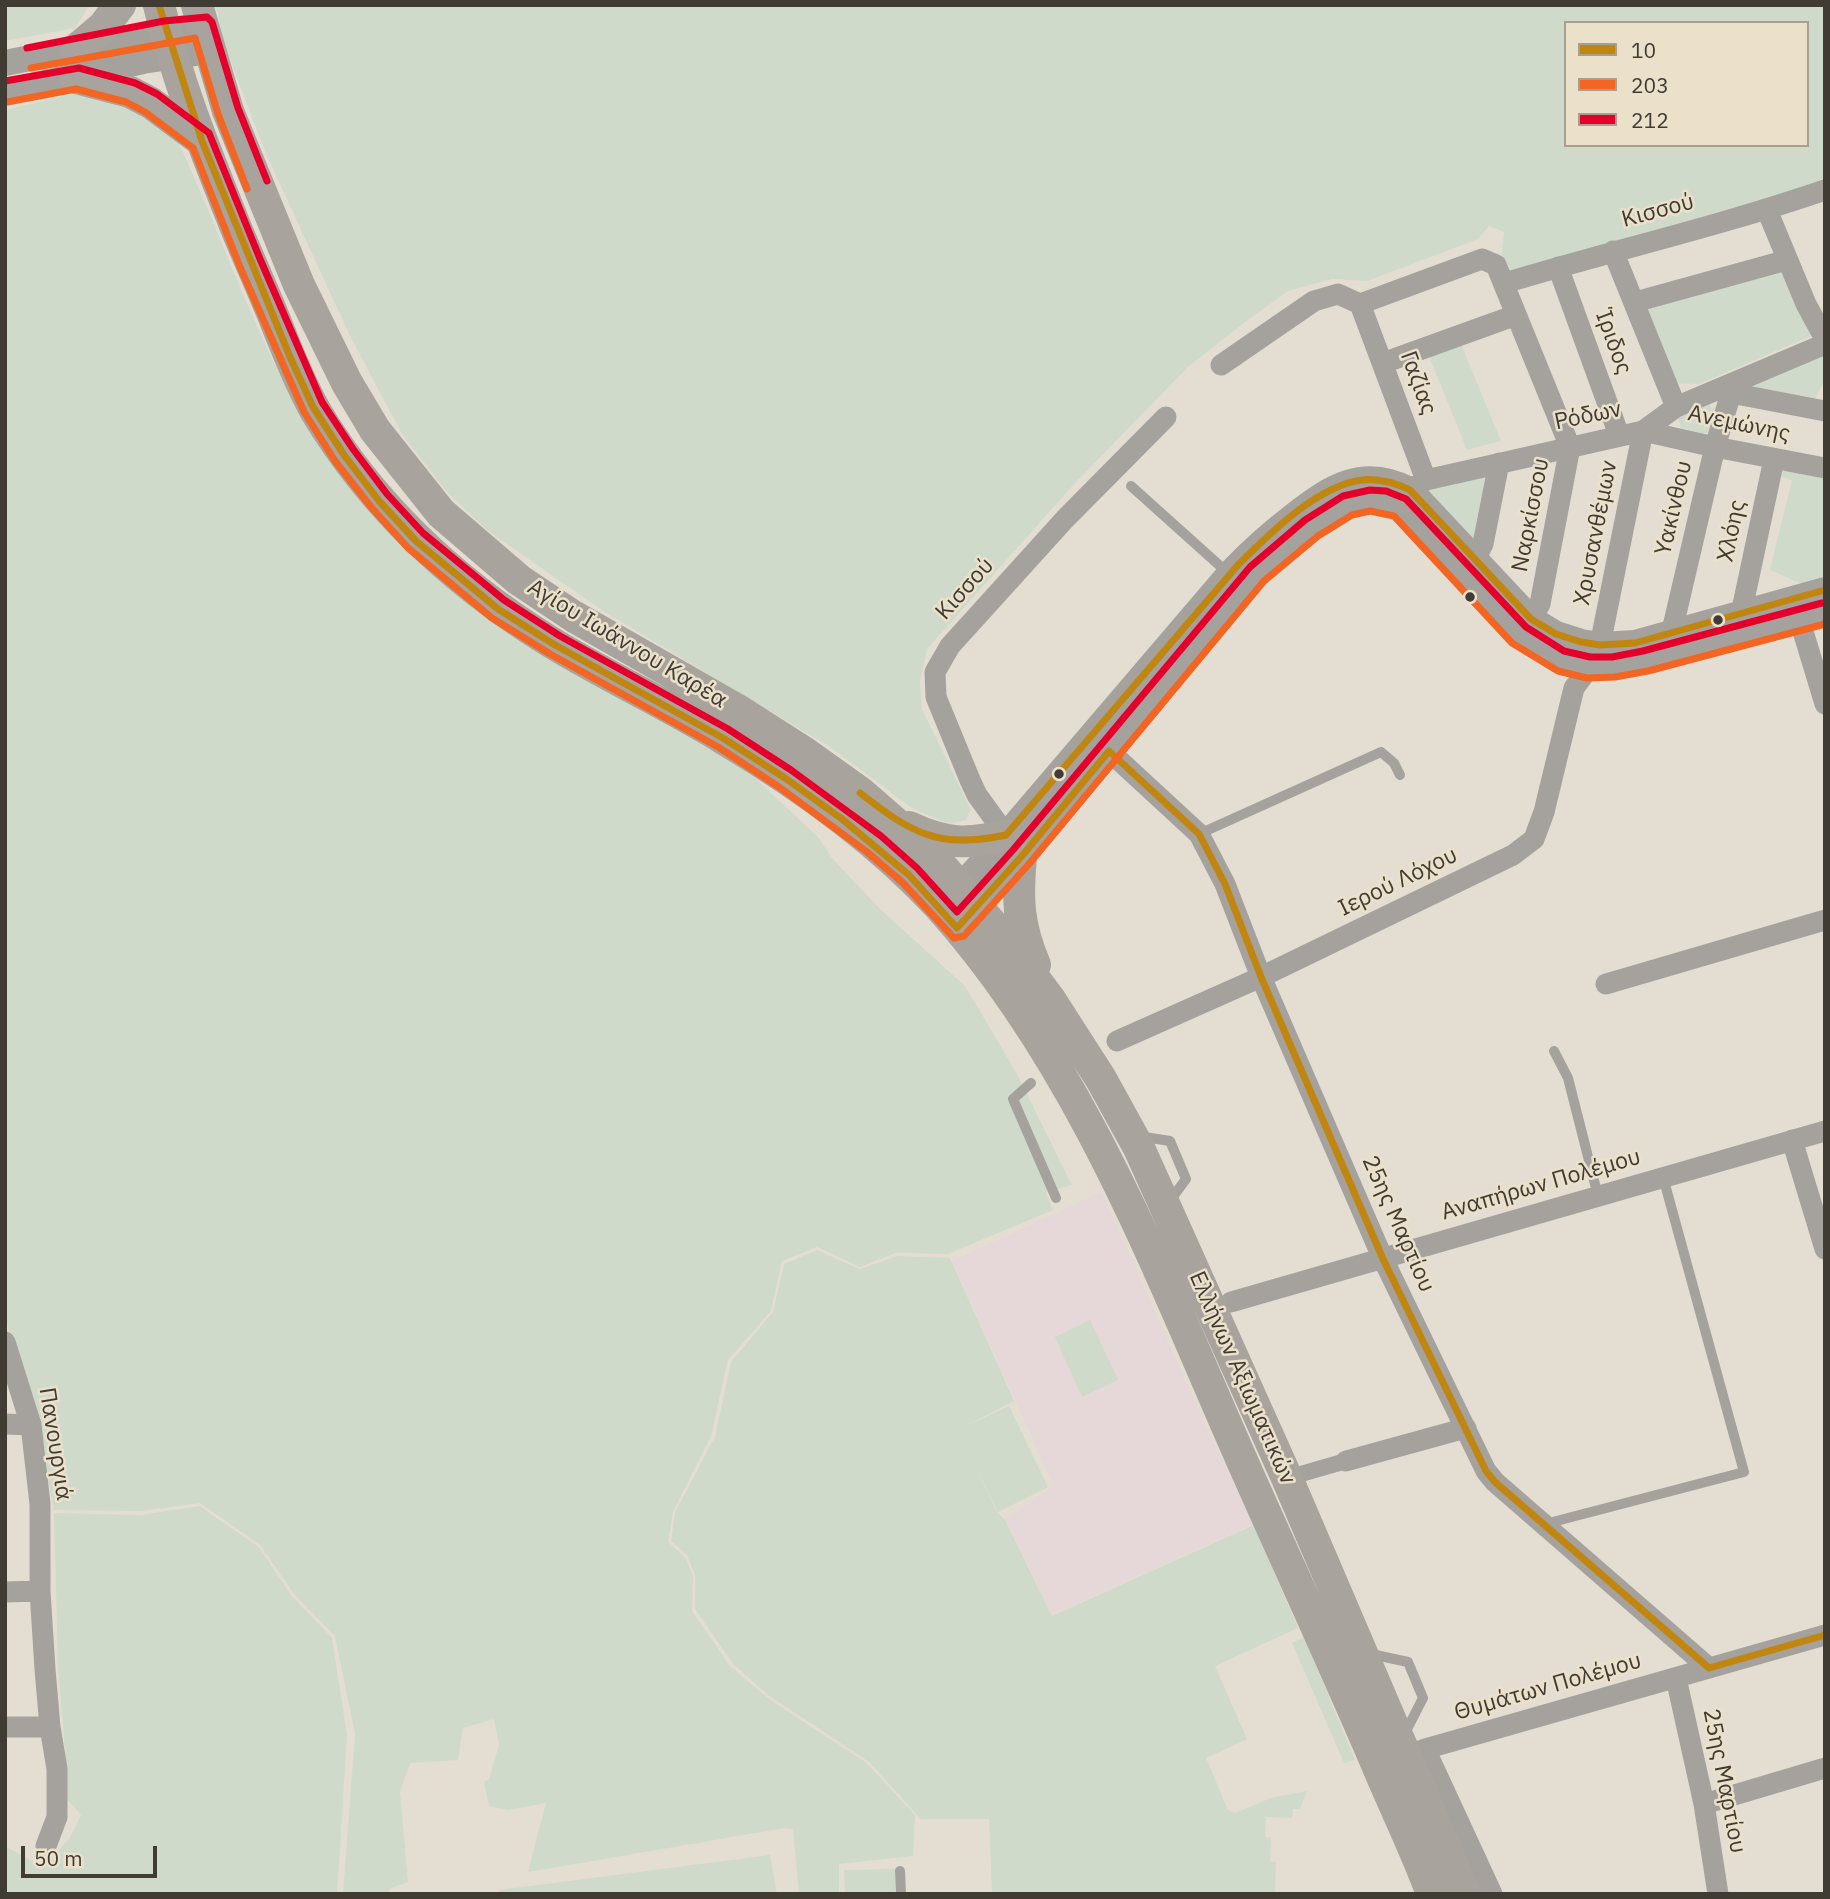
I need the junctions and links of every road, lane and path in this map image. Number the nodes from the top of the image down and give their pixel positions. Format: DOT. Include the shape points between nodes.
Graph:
graph roads {
  1 [pos="120,5"];
  2 [pos="203,28"];
  3 [pos="166,31"];
  4 [pos="5,63"];
  5 [pos="76,63"];
  6 [pos="5,92"];
  7 [pos="202,141"];
  8 [pos="1823,195"];
  9 [pos="1767,209"];
  10 [pos="1613,251"];
  11 [pos="1787,260"];
  12 [pos="1558,267"];
  13 [pos="1500,274"];
  14 [pos="1815,300"];
  15 [pos="1634,302"];
  16 [pos="1360,304"];
  17 [pos="1516,315"];
  18 [pos="1825,341"];
  19 [pos="1383,363"];
  20 [pos="1221,365"];
  21 [pos="1729,390"];
  22 [pos="1676,407"];
  23 [pos="1823,407"];
  24 [pos="1166,417"];
  25 [pos="1643,431"];
  26 [pos="1619,435"];
  27 [pos="1570,447"];
  28 [pos="1715,447"];
  29 [pos="1774,459"];
  30 [pos="1499,463"];
  31 [pos="1825,468"];
  32 [pos="1131,486"];
  33 [pos="1412,492"];
  34 [pos="1475,559"];
  35 [pos="1229,574"];
  36 [pos="1825,590"];
  37 [pos="1806,610"];
  38 [pos="1741,614"];
  39 [pos="1531,618"];
  40 [pos="1671,635"];
  41 [pos="1595,656"];
  42 [pos="1825,704"];
  43 [pos="1109,751"];
  44 [pos="1400,775"];
  45 [pos="895,821"];
  46 [pos="1199,834"];
  47 [pos="1014,846"];
  48 [pos="959,907"];
  49 [pos="1825,920"];
  50 [pos="1261,976"];
  51 [pos="1606,984"];
  52 [pos="1049,998"];
  53 [pos="1117,1041"];
  54 [pos="1554,1051"];
  55 [pos="1031,1083"];
  56 [pos="1825,1131"];
  57 [pos="1792,1140"];
  58 [pos="1663,1177"];
  59 [pos="1598,1196"];
  60 [pos="1056,1198"];
  61 [pos="1825,1249"];
  62 [pos="1383,1259"];
  63 [pos="1231,1301"];
  64 [pos="5,1342"];
  65 [pos="5,1424"];
  66 [pos="30,1425"];
  67 [pos="1466,1429"];
  68 [pos="1346,1461"];
  69 [pos="1287,1478"];
  70 [pos="1544,1524"];
  71 [pos="40,1591"];
  72 [pos="5,1592"];
  73 [pos="1825,1636"];
  74 [pos="1709,1668"];
  75 [pos="1676,1678"];
  76 [pos="5,1727"];
  77 [pos="50,1727"];
  78 [pos="1411,1749"];
  79 [pos="1825,1768"];
  80 [pos="1704,1804"];
  81 [pos="46,1846"];
  82 [pos="900,1871"];
  83 [pos="1468,1880"];
  84 [pos="901,1894"];
  85 [pos="1432,1894"];
  86 [pos="1492,1894"];
  87 [pos="1718,1894"];
  1 -- 5 [label="main road"];
  2 -- 3 [label="street, Αγίου Ιωάννου Καρέα"];
  2 -- 45 [label="main road, Αγίου Ιωάννου Καρέα" via="234,128 330,351 375,430 442,513 519,580 805,753"];
  3 -- 5 [label="street, Αγίου Ιωάννου Καρέα"];
  3 -- 7 [label="main road, Αγίου Ιωάννου Καρέα"];
  4 -- 5 [label="street, Αγίου Ιωάννου Καρέα"];
  5 -- 6 [label="street, Αγίου Ιωάννου Καρέα"];
  5 -- 7 [label="main road" via="141,97"];
  7 -- 48 [label="main road, Αγίου Ιωάννου Καρέα" via="313,407 379,501 416,541 498,609 785,778 909,875"];
  8 -- 9 [label="street, Κισσού"];
  9 -- 10 [label="street, Κισσού"];
  9 -- 11 [label="street"];
  10 -- 12 [label="street, Κισσού"];
  10 -- 15 [label="street"];
  11 -- 14 [label="street"];
  11 -- 15 [label="street"];
  12 -- 13 [label="street, Κισσού"];
  12 -- 26 [label="street, Ίριδος"];
  13 -- 16 [label="street, Κισσού" via="1482,259"];
  13 -- 17 [label="street, Ναρκίσσου"];
  14 -- 18 [label="street"];
  15 -- 22 [label="street"];
  16 -- 19 [label="street, Γαζίας"];
  16 -- 20 [label="street" via="1338,294 1314,301"];
  17 -- 19 [label="street"];
  17 -- 27 [label="street, Ναρκίσσου"];
  18 -- 21 [label="street, Ρόδων"];
  19 -- 33 [label="street, Γαζίας"];
  21 -- 22 [label="street, Ρόδων"];
  21 -- 23 [label="street"];
  21 -- 28 [label="street, Υακίνθου"];
  22 -- 25 [label="street, Ρόδων"];
  24 -- 47 [label="street, Κισσού" via="1065,519 950,646 935,672 936,697 970,780"];
  25 -- 26 [label="street, Ρόδων"];
  25 -- 28 [label="street, Ανεμώνης"];
  25 -- 41 [label="street, Χρυσανθέμων"];
  26 -- 27 [label="street, Ρόδων"];
  27 -- 30 [label="street, Ρόδων"];
  27 -- 39 [label="street, Ναρκίσσου" via="1540,604"];
  28 -- 29 [label="street, Ανεμώνης"];
  28 -- 40 [label="street, Υακίνθου"];
  29 -- 31 [label="street, Ανεμώνης"];
  29 -- 38 [label="street, Χλόης"];
  30 -- 33 [label="street, Ρόδων"];
  30 -- 34 [label="street" via="1483,544"];
  32 -- 35 [label="lane"];
  33 -- 34 [label="street"];
  33 -- 35 [label="street" via="1396,482 1375,478 1349,481 1320,495"];
  33 -- 41 [label="street" via="1519,635 1560,661"];
  33 -- 43 [label="street" via="1348,505 1257,574"];
  34 -- 39 [label="street"];
  35 -- 47 [label="street"];
  36 -- 37 [label="street"];
  37 -- 38 [label="street"];
  37 -- 41 [label="street" via="1645,661 1614,667"];
  37 -- 42 [label="street"];
  38 -- 40 [label="street"];
  39 -- 41 [label="street"];
  40 -- 41 [label="street"];
  41 -- 50 [label="street, Ιερού Λόχου" via="1574,688 1534,839 1513,855"];
  43 -- 46 [label="street, 25ης Μαρτίου"];
  43 -- 47 [label="street"];
  44 -- 46 [label="lane" via="1381,752"];
  45 -- 47 [label="main road" via="936,839"];
  45 -- 48 [label="main road, Αγίου Ιωάννου Καρέα" via="930,853"];
  46 -- 50 [label="street, 25ης Μαρτίου" via="1225,884"];
  47 -- 48 [label="street"];
  47 -- 52 [label="main road" via="1022,931"];
  48 -- 52 [label="main road, Ελλήνων Αξιωματικών"];
  48 -- 85 [label="main road, Ελλήνων Αξιωματικών" via="1071,1093 1121,1189"];
  49 -- 51 [label="street"];
  50 -- 53 [label="street, Ιερού Λόχου"];
  50 -- 62 [label="street, 25ης Μαρτίου"];
  52 -- 69 [label="main road, Ελλήνων Αξιωματικών" via="1132,1135"];
  54 -- 59 [label="lane" via="1568,1078"];
  55 -- 60 [label="lane" via="1013,1100"];
  56 -- 57 [label="street, Αναπήρων Πολέμου"];
  57 -- 58 [label="street, Αναπήρων Πολέμου"];
  57 -- 61 [label="street"];
  58 -- 59 [label="street, Αναπήρων Πολέμου"];
  58 -- 70 [label="lane" via="1744,1472"];
  59 -- 62 [label="street, Αναπήρων Πολέμου"];
  62 -- 63 [label="street, Αναπήρων Πολέμου"];
  62 -- 67 [label="street, 25ης Μαρτίου"];
  64 -- 66 [label="street, Πανουργιά"];
  65 -- 66 [label="street"];
  66 -- 71 [label="street, Πανουργιά" via="40,1504"];
  67 -- 68 [label="street"];
  67 -- 70 [label="street, 25ης Μαρτίου" via="1490,1477"];
  68 -- 69 [label="street"];
  69 -- 78 [label="main road, Ελλήνων Αξιωματικών" via="1360,1652"];
  70 -- 74 [label="street, 25ης Μαρτίου"];
  71 -- 72 [label="street"];
  71 -- 77 [label="street, Πανουργιά"];
  73 -- 74 [label="street, Θυµάτων Πολέµου"];
  74 -- 75 [label="street, Θυµάτων Πολέµου"];
  75 -- 78 [label="street, Θυµάτων Πολέµου"];
  75 -- 80 [label="street, 25ης Μαρτίου"];
  76 -- 77 [label="street"];
  77 -- 81 [label="street, Πανουργιά" via="57,1769 57,1817"];
  78 -- 83 [label="main road, Ελλήνων Αξιωματικών"];
  79 -- 80 [label="street"];
  80 -- 87 [label="street, 25ης Μαρτίου"];
  82 -- 84 [label="lane"];
  83 -- 86 [label="street, Ελλήνων Αξιωματικών"];
}
